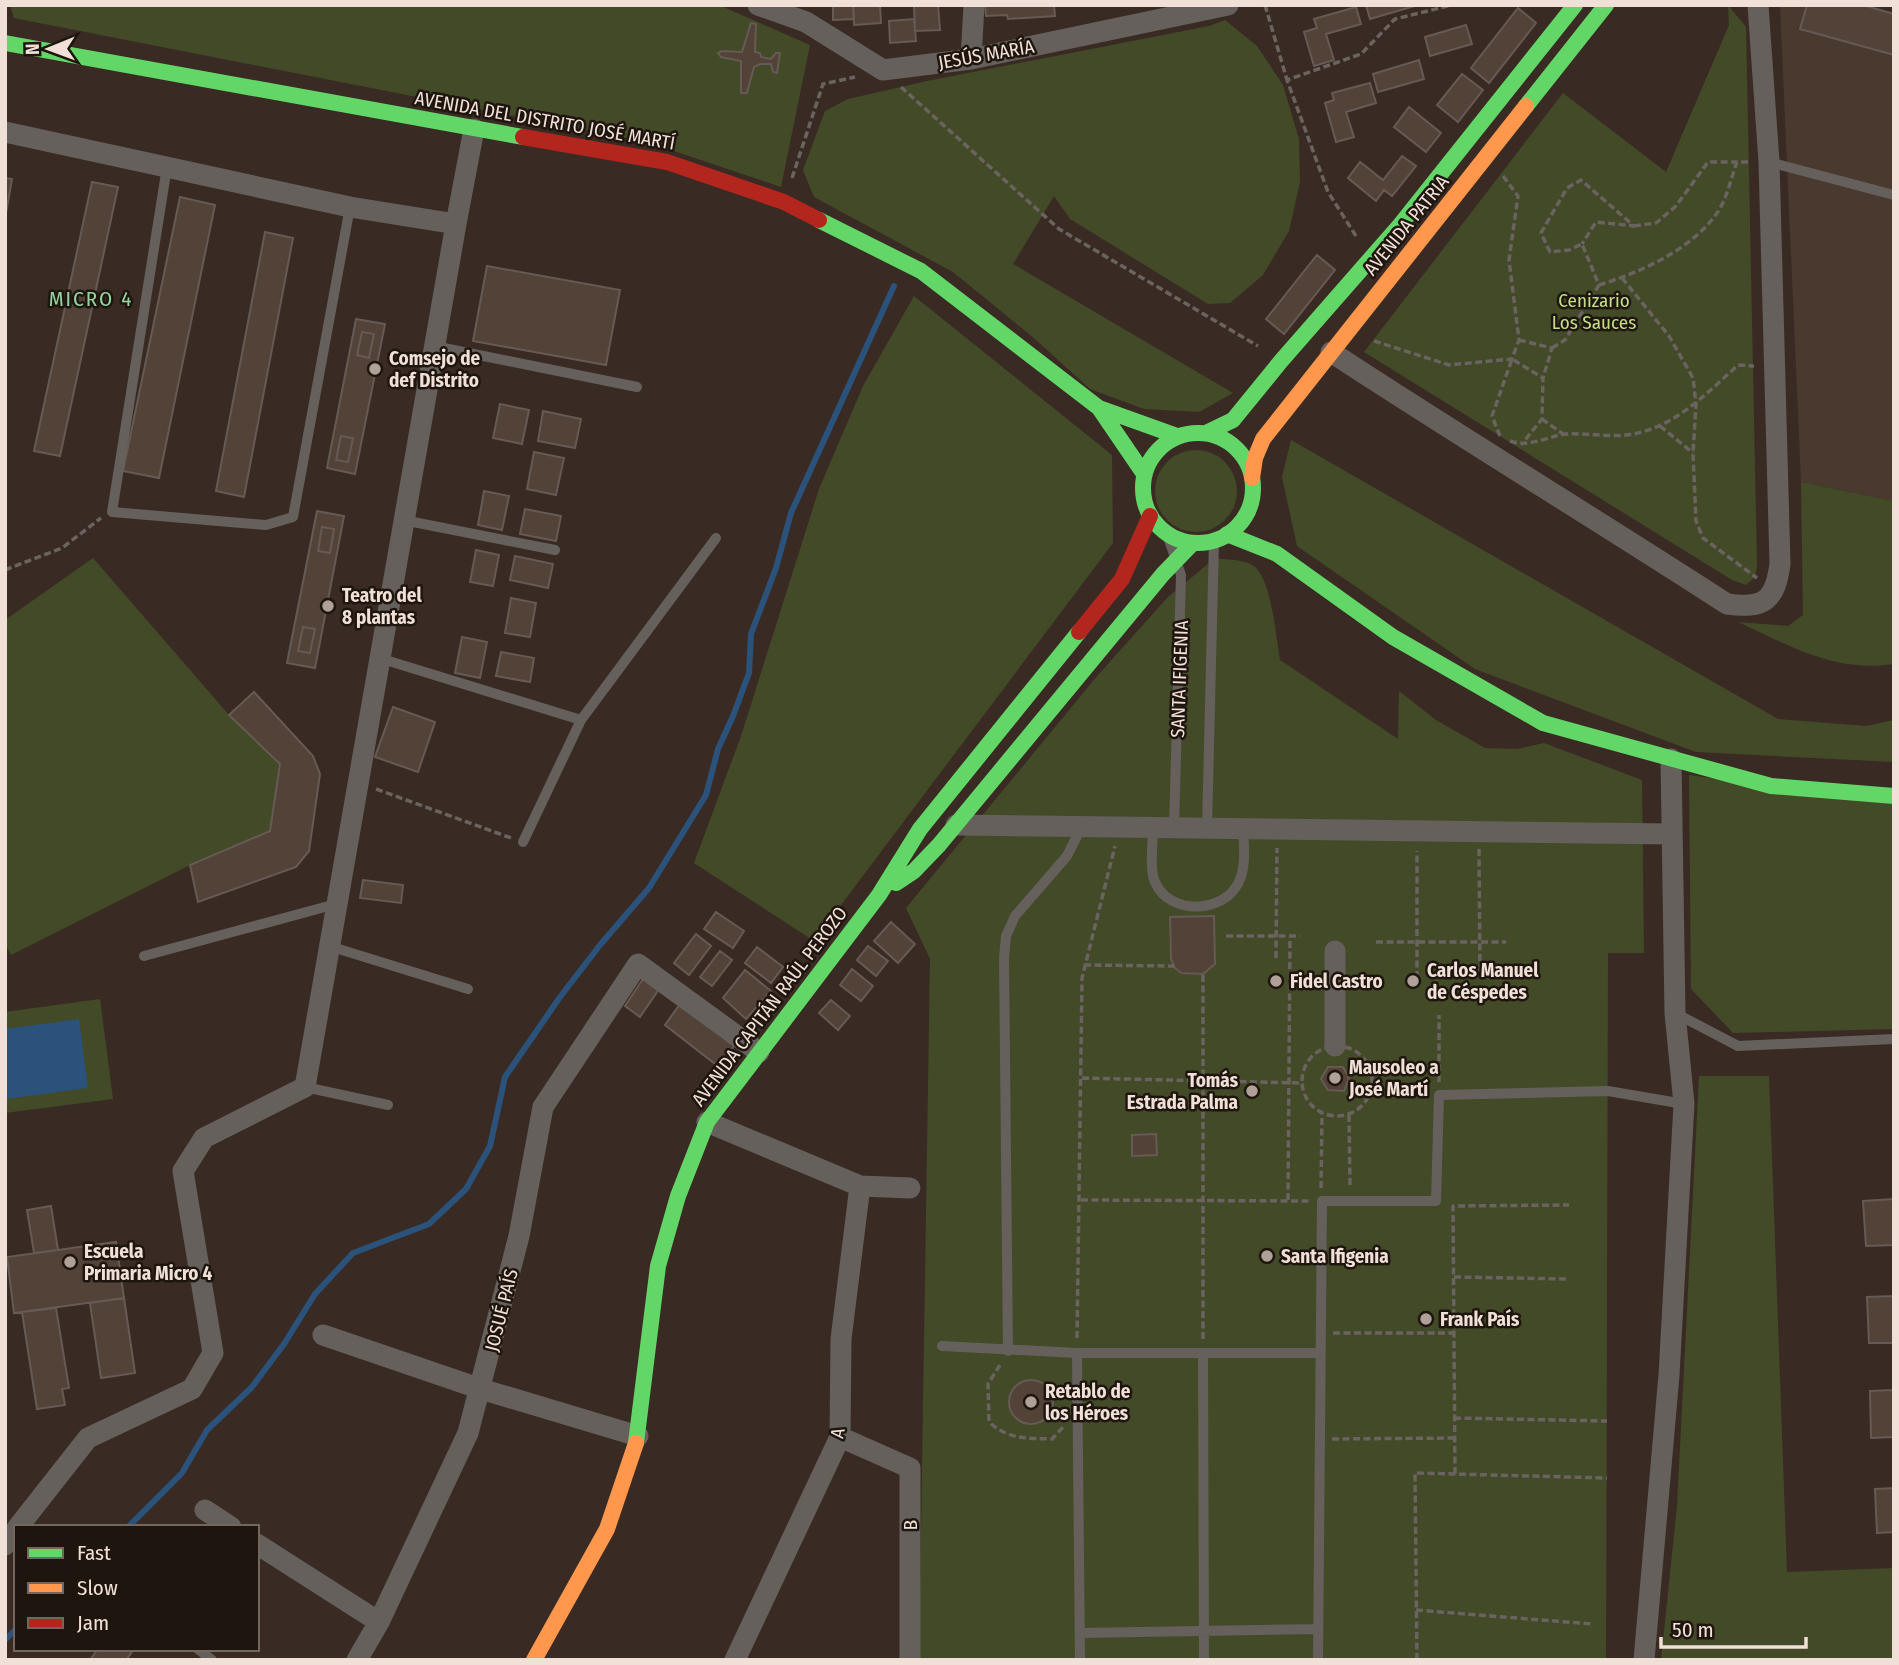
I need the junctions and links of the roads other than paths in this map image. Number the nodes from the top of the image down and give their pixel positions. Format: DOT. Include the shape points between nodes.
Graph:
graph roads {
  1 [pos="758,5"];
  2 [pos="974,5"];
  3 [pos="1228,5"];
  4 [pos="1575,5"];
  5 [pos="1606,5"];
  6 [pos="1758,5"];
  7 [pos="1205,8"];
  8 [pos="5,43"];
  9 [pos="971,59"];
  10 [pos="474,129"];
  11 [pos="5,132"];
  12 [pos="1769,162"];
  13 [pos="167,167"];
  14 [pos="1894,195"];
  15 [pos="350,206"];
  16 [pos="456,224"];
  17 [pos="434,346"];
  18 [pos="1331,352"];
  19 [pos="637,387"];
  20 [pos="1099,408"];
  21 [pos="1206,433"];
  22 [pos="1177,436"];
  23 [pos="1144,474"];
  24 [pos="1252,478"];
  25 [pos="1251,500"];
  26 [pos="1150,516"];
  27 [pos="403,520"];
  28 [pos="1167,534"];
  29 [pos="1221,537"];
  30 [pos="716,538"];
  31 [pos="1193,543"];
  32 [pos="555,550"];
  33 [pos="1277,554"];
  34 [pos="1177,558"];
  35 [pos="379,658"];
  36 [pos="581,720"];
  37 [pos="1671,759"];
  38 [pos="1894,796"];
  39 [pos="956,825"];
  40 [pos="1082,826"];
  41 [pos="1153,827"];
  42 [pos="1174,828"];
  43 [pos="1207,828"];
  44 [pos="1243,828"];
  45 [pos="920,829"];
  46 [pos="1672,834"];
  47 [pos="523,842"];
  48 [pos="939,845"];
  49 [pos="879,895"];
  50 [pos="336,904"];
  51 [pos="329,946"];
  52 [pos="1335,951"];
  53 [pos="144,956"];
  54 [pos="468,989"];
  55 [pos="1675,1013"];
  56 [pos="1894,1039"];
  57 [pos="1335,1046"];
  58 [pos="759,1052"];
  59 [pos="304,1087"];
  60 [pos="1684,1104"];
  61 [pos="388,1105"];
  62 [pos="707,1122"];
  63 [pos="860,1186"];
  64 [pos="910,1188"];
  65 [pos="323,1335"];
  66 [pos="942,1346"];
  67 [pos="1008,1350"];
  68 [pos="1077,1353"];
  69 [pos="1203,1353"];
  70 [pos="1320,1353"];
  71 [pos="481,1389"];
  72 [pos="638,1436"];
  73 [pos="840,1437"];
  74 [pos="205,1510"];
  75 [pos="19,1525"];
  76 [pos="228,1525"];
  77 [pos="259,1545"];
  78 [pos="379,1622"];
  79 [pos="1318,1629"];
  80 [pos="1204,1631"];
  81 [pos="1080,1633"];
  82 [pos="357,1660"];
  83 [pos="534,1660"];
  84 [pos="735,1660"];
  85 [pos="910,1660"];
  86 [pos="1080,1660"];
  87 [pos="1203,1660"];
  88 [pos="1318,1660"];
  89 [pos="1644,1660"];
  1 -- 9 [label="street, JESÚS MARÍA" via="806,22 883,70"];
  2 -- 9 [label="street"];
  3 -- 7 [label="street, JESÚS MARÍA"];
  4 -- 21 [label="main road, AVENIDA PATRIA" via="1408,215 1233,419"];
  5 -- 18 [label="main road, AVENIDA PATRIA"];
  6 -- 12 [label="street"];
  7 -- 9 [label="street, JESÚS MARÍA"];
  8 -- 10 [label="main road, AVENIDA DEL DISTRITO JOSÉ MARTÍ"];
  10 -- 16 [label="street"];
  10 -- 20 [label="main road, AVENIDA DEL DISTRITO JOSÉ MARTÍ" via="667,162 784,202 921,271"];
  11 -- 13 [label="street"];
  12 -- 14 [label="lane"];
  12 -- 18 [label="street" via="1780,564 1774,591 1764,603 1747,607 1727,604"];
  13 -- 15 [label="street"];
  13 -- 15 [label="lane" via="112,512 266,525 293,517"];
  15 -- 16 [label="street"];
  16 -- 17 [label="street"];
  17 -- 19 [label="lane"];
  17 -- 27 [label="street"];
  18 -- 24 [label="main road, AVENIDA PATRIA" via="1263,439"];
  20 -- 22 [label="main road, AVENIDA DEL DISTRITO JOSÉ MARTÍ"];
  20 -- 23 [label="main road, AVENIDA DEL DISTRITO JOSÉ MARTÍ"];
  21 -- 22 [label="main road"];
  21 -- 24 [label="main road" via="1227,441 1244,457"];
  22 -- 23 [label="main road" via="1156,451"];
  23 -- 26 [label="main road" via="1142,489"];
  24 -- 25 [label="main road"];
  25 -- 29 [label="main road" via="1242,520"];
  25 -- 33 [label="main road" via="1261,530"];
  26 -- 28 [label="main road"];
  26 -- 45 [label="main road, AVENIDA CAPITÁN RAÚL PEROZO" via="1122,579"];
  27 -- 32 [label="lane"];
  27 -- 35 [label="street"];
  28 -- 31 [label="main road"];
  28 -- 34 [label="lane, SANTA IFIGENIA"];
  29 -- 31 [label="main road"];
  29 -- 33 [label="main road"];
  29 -- 43 [label="lane, SANTA IFIGENIA"];
  30 -- 36 [label="lane"];
  31 -- 34 [label="main road, AVENIDA CAPITÁN RAÚL PEROZO"];
  33 -- 37 [label="main road" via="1393,637 1543,723"];
  34 -- 39 [label="main road, AVENIDA CAPITÁN RAÚL PEROZO"];
  34 -- 42 [label="lane, SANTA IFIGENIA" via="1181,608"];
  35 -- 36 [label="lane"];
  35 -- 50 [label="street"];
  36 -- 47 [label="lane"];
  37 -- 38 [label="main road" via="1771,786"];
  37 -- 46 [label="street"];
  39 -- 40 [label="street"];
  39 -- 48 [label="main road, AVENIDA CAPITÁN RAÚL PEROZO"];
  40 -- 41 [label="street"];
  40 -- 67 [label="lane" via="1067,856 1015,916 1006,936"];
  41 -- 42 [label="street"];
  41 -- 44 [label="lane" via="1153,877 1164,897 1181,905 1203,907 1226,899 1238,886 1244,864"];
  42 -- 43 [label="street"];
  43 -- 44 [label="street"];
  44 -- 46 [label="street"];
  45 -- 48 [label="main road" via="922,848"];
  45 -- 49 [label="main road, AVENIDA CAPITÁN RAÚL PEROZO"];
  46 -- 55 [label="street"];
  48 -- 49 [label="main road, AVENIDA CAPITÁN RAÚL PEROZO" via="914,871"];
  49 -- 58 [label="main road, AVENIDA CAPITÁN RAÚL PEROZO"];
  50 -- 51 [label="street"];
  50 -- 53 [label="lane"];
  51 -- 54 [label="lane"];
  51 -- 59 [label="street"];
  52 -- 57 [label="street"];
  55 -- 56 [label="lane" via="1738,1046"];
  55 -- 60 [label="street"];
  58 -- 62 [label="main road, AVENIDA CAPITÁN RAÚL PEROZO"];
  58 -- 71 [label="street, JOSUÉ PAÍS" via="638,964 543,1107 519,1236"];
  59 -- 61 [label="lane"];
  59 -- 75 [label="street" via="204,1138 183,1171 213,1353 192,1389 88,1438"];
  60 -- 70 [label="lane" via="1608,1091 1439,1095 1436,1201 1322,1201"];
  60 -- 89 [label="street" via="1669,1376"];
  62 -- 63 [label="street"];
  62 -- 72 [label="main road, AVENIDA CAPITÁN RAÚL PEROZO" via="678,1196 658,1266"];
  63 -- 64 [label="street"];
  63 -- 73 [label="street, A" via="841,1339"];
  65 -- 71 [label="street"];
  66 -- 67 [label="lane"];
  67 -- 68 [label="lane"];
  68 -- 69 [label="lane"];
  68 -- 81 [label="lane"];
  69 -- 70 [label="lane"];
  69 -- 80 [label="lane"];
  70 -- 79 [label="lane"];
  71 -- 72 [label="street"];
  71 -- 78 [label="street, JOSUÉ PAÍS" via="468,1433"];
  72 -- 83 [label="main road, AVENIDA CAPITÁN RAÚL PEROZO" via="607,1529"];
  73 -- 84 [label="street, A"];
  73 -- 85 [label="street, B" via="910,1468"];
  74 -- 76 [label="street"];
  77 -- 78 [label="street"];
  78 -- 82 [label="street, JOSUÉ PAÍS"];
  79 -- 80 [label="lane"];
  79 -- 88 [label="lane"];
  80 -- 81 [label="lane"];
  80 -- 87 [label="lane"];
  81 -- 86 [label="lane"];
}
